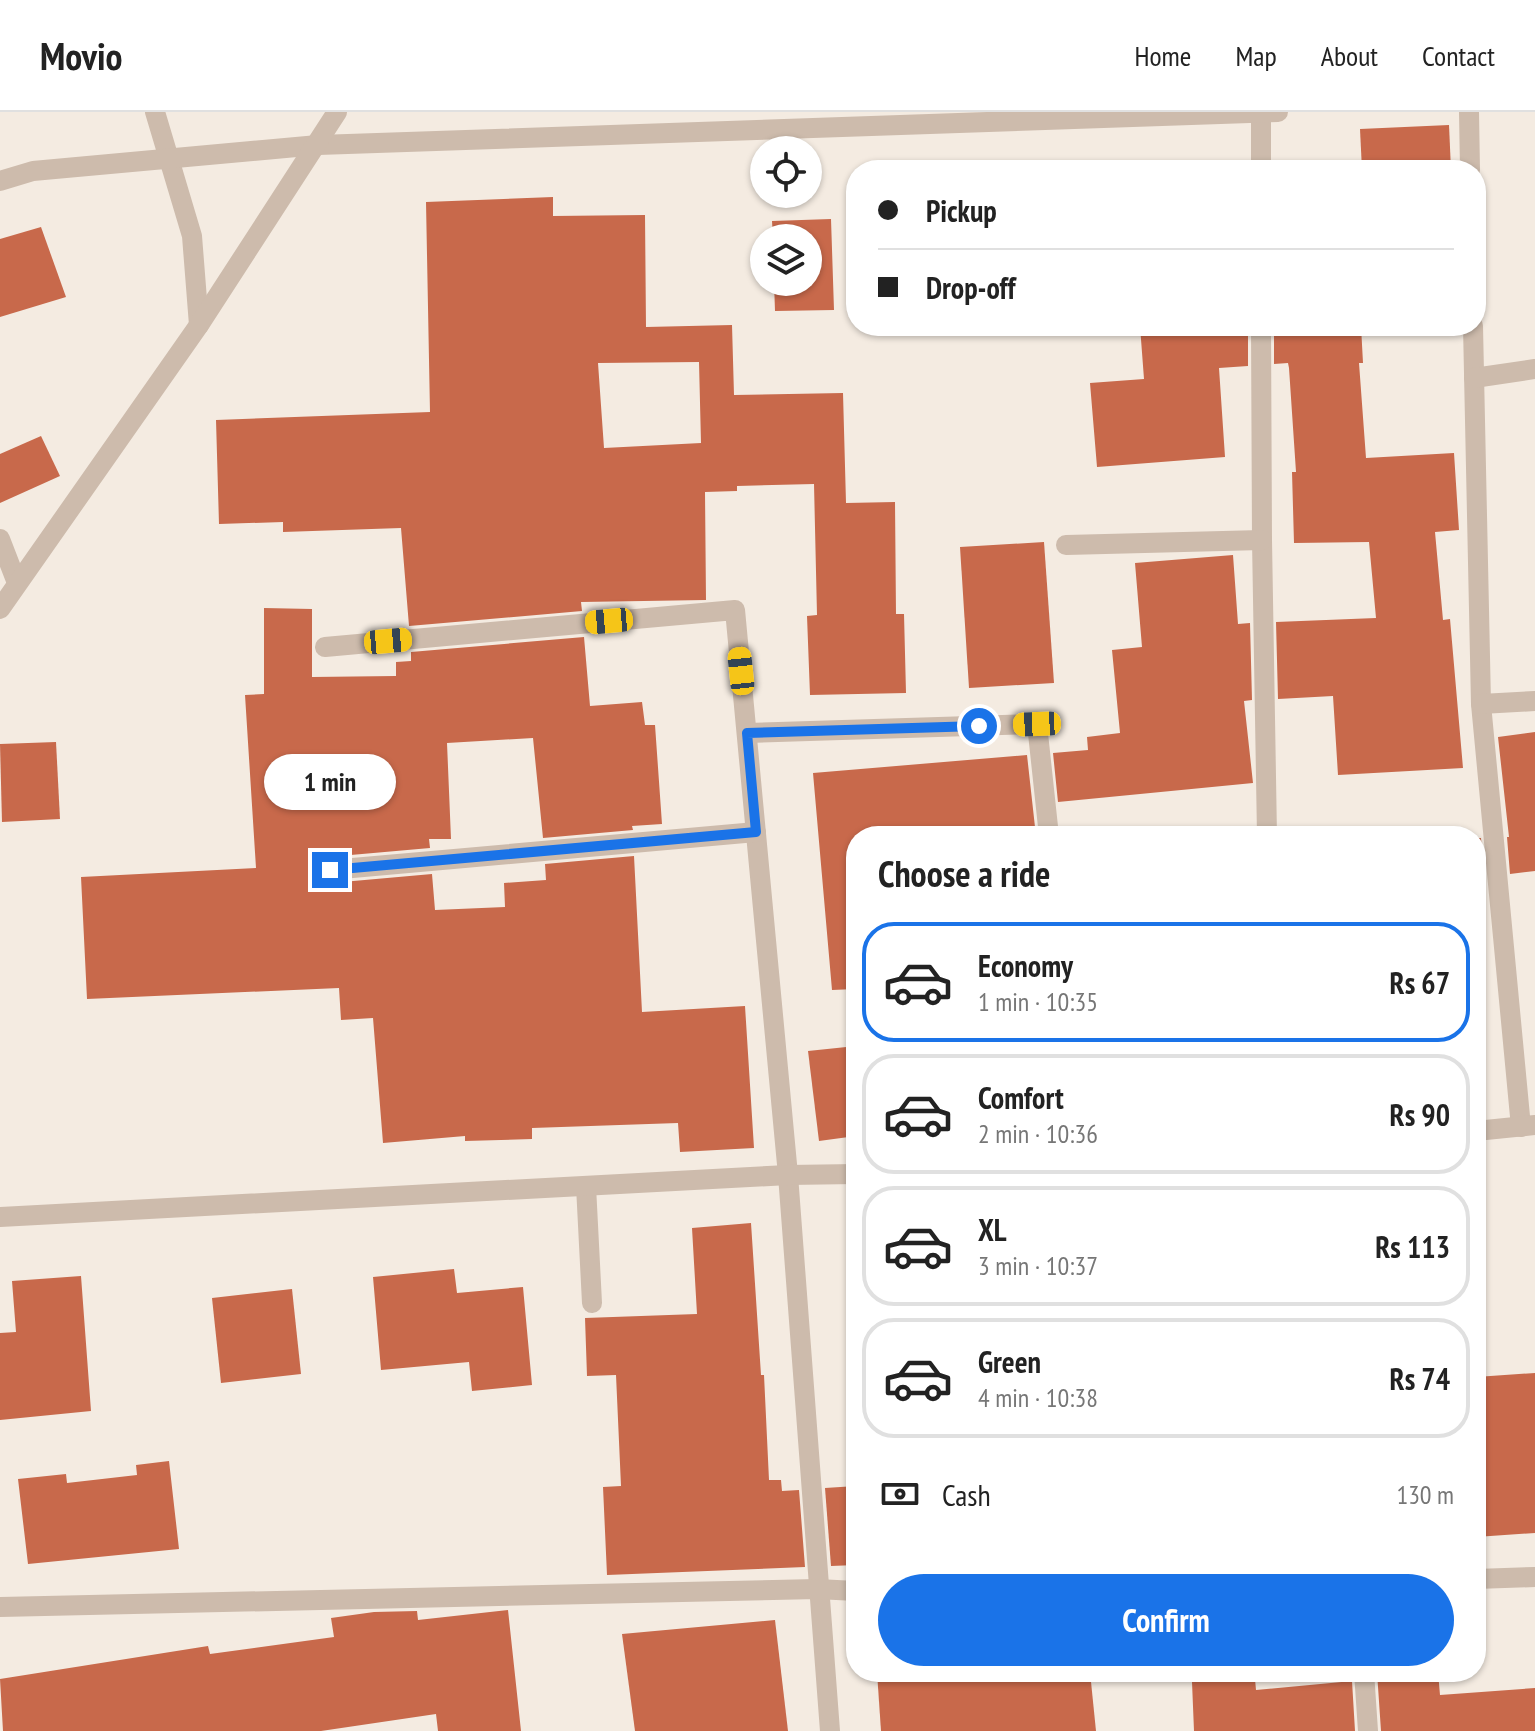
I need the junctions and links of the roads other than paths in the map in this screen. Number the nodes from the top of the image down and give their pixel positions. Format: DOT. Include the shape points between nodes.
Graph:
graph roads {
  1 [pos="155,112"];
  2 [pos="337,112"];
  3 [pos="1261,112"];
  4 [pos="1278,112"];
  5 [pos="1469,112"];
  6 [pos="318,145"];
  7 [pos="169,157"];
  8 [pos="1261,160"];
  9 [pos="1470,160"];
  10 [pos="0,181"];
  11 [pos="199,325"];
  12 [pos="1261,336"];
  13 [pos="1473,336"];
  14 [pos="1535,369"];
  15 [pos="1474,378"];
  16 [pos="0,539"];
  17 [pos="1262,540"];
  18 [pos="1066,545"];
  19 [pos="17,583"];
  20 [pos="0,609"];
  21 [pos="325,647"];
  22 [pos="1535,701"];
  23 [pos="1481,704"];
  24 [pos="747,733"];
  25 [pos="1048,826"];
  26 [pos="1267,826"];
  27 [pos="756,832"];
  28 [pos="330,870"];
  29 [pos="1528,1126"];
  30 [pos="1486,1130"];
  31 [pos="846,1174"];
  32 [pos="788,1175"];
  33 [pos="586,1186"];
  34 [pos="0,1217"];
  35 [pos="592,1303"];
  36 [pos="1535,1577"];
  37 [pos="1486,1579"];
  38 [pos="817,1589"];
  39 [pos="846,1590"];
  40 [pos="0,1607"];
  41 [pos="1365,1682"];
  42 [pos="830,1731"];
  43 [pos="1368,1731"];
  1 -- 7 [label="street"];
  2 -- 6 [label="street"];
  3 -- 4 [label="street"];
  3 -- 6 [label="street"];
  3 -- 8 [label="street"];
  5 -- 9 [label="street"];
  6 -- 7 [label="street"];
  6 -- 11 [label="street"];
  7 -- 10 [label="street" via="33,171"];
  7 -- 11 [label="street" via="192,236"];
  11 -- 19 [label="street"];
  12 -- 17 [label="street"];
  13 -- 15 [label="street"];
  14 -- 15 [label="street"];
  15 -- 23 [label="street"];
  16 -- 19 [label="street"];
  17 -- 18 [label="street"];
  17 -- 26 [label="street"];
  19 -- 20 [label="street"];
  21 -- 24 [label="street" via="735,610"];
  22 -- 23 [label="street"];
  23 -- 29 [label="street"];
  24 -- 25 [label="street" via="1037,724"];
  24 -- 27 [label="street"];
  27 -- 28 [label="street"];
  27 -- 32 [label="street"];
  29 -- 30 [label="street"];
  31 -- 32 [label="street"];
  32 -- 33 [label="street"];
  32 -- 38 [label="street"];
  33 -- 34 [label="street"];
  33 -- 35 [label="street"];
  36 -- 37 [label="street"];
  38 -- 39 [label="street"];
  38 -- 40 [label="street"];
  38 -- 42 [label="street"];
  41 -- 43 [label="street"];
}
